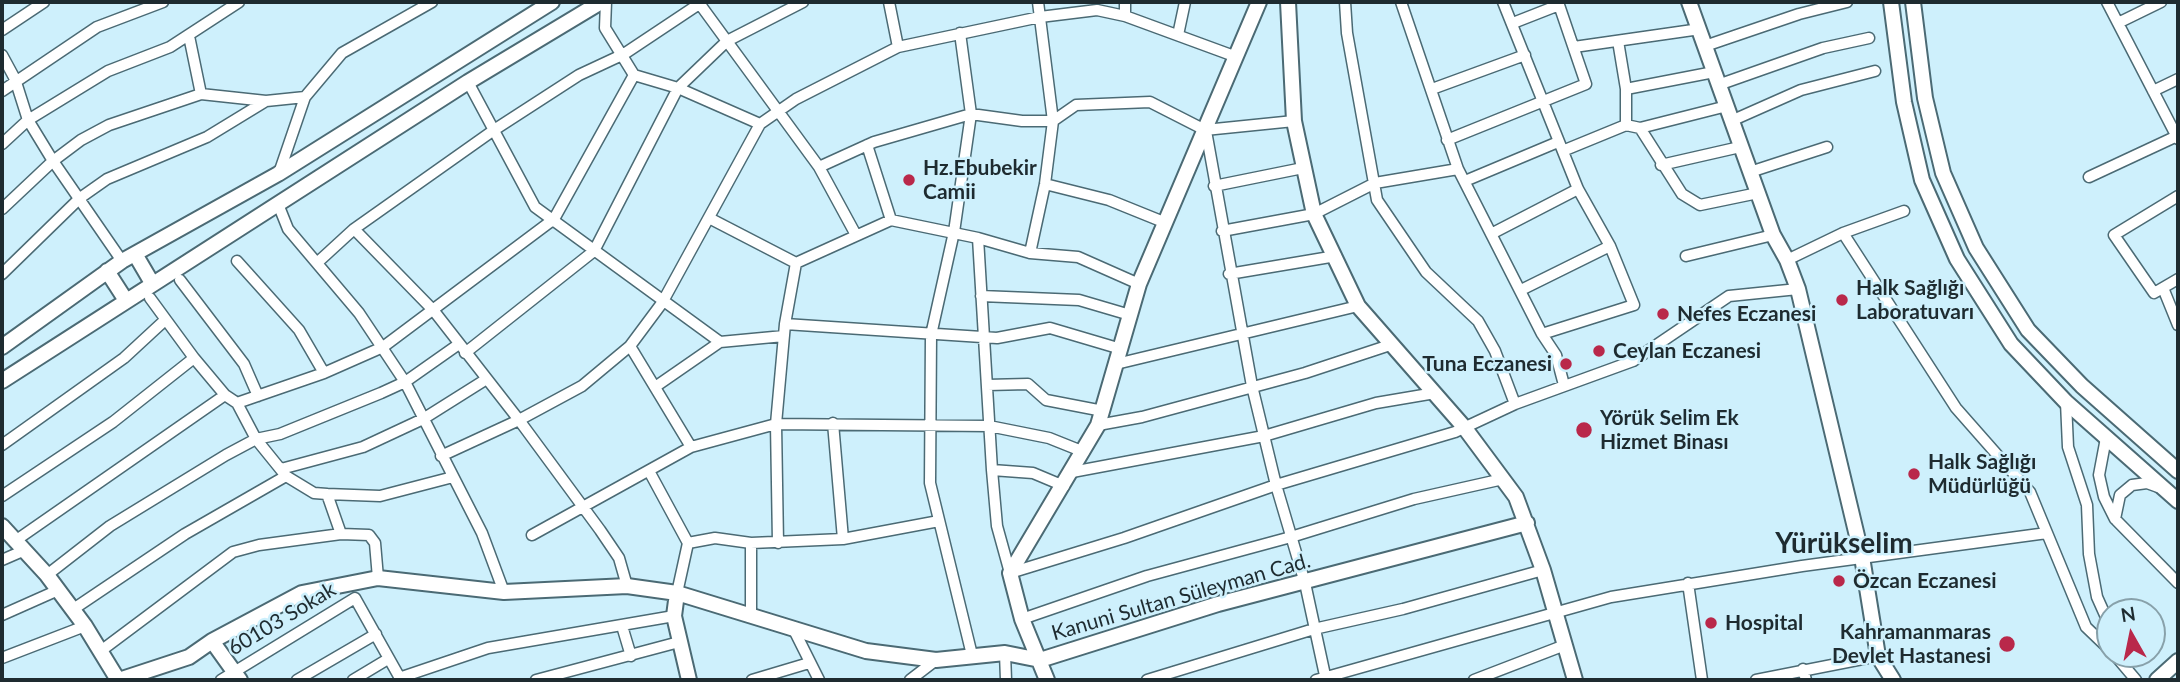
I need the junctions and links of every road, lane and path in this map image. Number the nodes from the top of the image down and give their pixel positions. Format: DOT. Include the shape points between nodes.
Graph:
graph roads {
  1 [pos="44,2"];
  2 [pos="163,2"];
  3 [pos="239,2"];
  4 [pos="432,2"];
  5 [pos="552,2"];
  6 [pos="601,2"];
  7 [pos="606,2"];
  8 [pos="803,2"];
  9 [pos="890,2"];
  10 [pos="1038,2"];
  11 [pos="1125,2"];
  12 [pos="1185,2"];
  13 [pos="1259,2"];
  14 [pos="1288,2"];
  15 [pos="1345,2"];
  16 [pos="1401,2"];
  17 [pos="1503,2"];
  18 [pos="1689,2"];
  19 [pos="1847,2"];
  20 [pos="1891,2"];
  21 [pos="1913,2"];
  22 [pos="2107,2"];
  23 [pos="2161,2"];
  24 [pos="700,3"];
  25 [pos="1559,4"];
  26 [pos="1040,16"];
  27 [pos="1125,16"];
  28 [pos="1513,23"];
  29 [pos="2118,23"];
  30 [pos="1699,29"];
  31 [pos="2,30"];
  32 [pos="960,33"];
  33 [pos="1178,35"];
  34 [pos="189,36"];
  35 [pos="1869,38"];
  36 [pos="727,41"];
  37 [pos="1618,41"];
  38 [pos="1705,46"];
  39 [pos="898,47"];
  40 [pos="1574,47"];
  41 [pos="624,54"];
  42 [pos="2,55"];
  43 [pos="1525,55"];
  44 [pos="1234,56"];
  45 [pos="1875,71"];
  46 [pos="634,75"];
  47 [pos="15,79"];
  48 [pos="1716,79"];
  49 [pos="2178,79"];
  50 [pos="468,82"];
  51 [pos="678,88"];
  52 [pos="1432,89"];
  53 [pos="1626,89"];
  54 [pos="2,91"];
  55 [pos="2153,91"];
  56 [pos="201,93"];
  57 [pos="305,97"];
  58 [pos="267,101"];
  59 [pos="1542,103"];
  60 [pos="777,111"];
  61 [pos="971,114"];
  62 [pos="1729,114"];
  63 [pos="28,120"];
  64 [pos="1053,121"];
  65 [pos="1294,121"];
  66 [pos="760,124"];
  67 [pos="1626,125"];
  68 [pos="1640,128"];
  69 [pos="494,130"];
  70 [pos="1205,130"];
  71 [pos="2178,137"];
  72 [pos="1447,140"];
  73 [pos="2,144"];
  74 [pos="867,145"];
  75 [pos="1561,146"];
  76 [pos="1740,147"];
  77 [pos="1826,147"];
  78 [pos="52,161"];
  79 [pos="1661,165"];
  80 [pos="819,167"];
  81 [pos="1303,168"];
  82 [pos="1458,169"];
  83 [pos="1750,172"];
  84 [pos="278,174"];
  85 [pos="2089,177"];
  86 [pos="1465,181"];
  87 [pos="1375,183"];
  88 [pos="1045,184"];
  89 [pos="1214,186"];
  90 [pos="1578,189"];
  91 [pos="1758,193"];
  92 [pos="2178,196"];
  93 [pos="80,198"];
  94 [pos="278,204"];
  95 [pos="2,209"];
  96 [pos="1904,211"];
  97 [pos="1314,214"];
  98 [pos="709,218"];
  99 [pos="554,219"];
  100 [pos="891,220"];
  101 [pos="1166,223"];
  102 [pos="354,229"];
  103 [pos="1222,231"];
  104 [pos="954,232"];
  105 [pos="1843,233"];
  106 [pos="1491,234"];
  107 [pos="856,235"];
  108 [pos="1773,235"];
  109 [pos="978,238"];
  110 [pos="1610,246"];
  111 [pos="594,251"];
  112 [pos="1030,253"];
  113 [pos="1336,256"];
  114 [pos="1686,256"];
  115 [pos="128,257"];
  116 [pos="1787,260"];
  117 [pos="237,261"];
  118 [pos="318,262"];
  119 [pos="796,263"];
  120 [pos="107,271"];
  121 [pos="2,274"];
  122 [pos="1229,274"];
  123 [pos="2178,279"];
  124 [pos="180,280"];
  125 [pos="152,283"];
  126 [pos="1139,284"];
  127 [pos="2163,288"];
  128 [pos="1798,289"];
  129 [pos="1521,290"];
  130 [pos="981,296"];
  131 [pos="150,298"];
  132 [pos="125,299"];
  133 [pos="662,303"];
  134 [pos="1358,306"];
  135 [pos="434,311"];
  136 [pos="1130,315"];
  137 [pos="164,321"];
  138 [pos="785,324"];
  139 [pos="2178,325"];
  140 [pos="1542,334"];
  141 [pos="931,335"];
  142 [pos="784,336"];
  143 [pos="1243,336"];
  144 [pos="984,337"];
  145 [pos="720,342"];
  146 [pos="1393,344"];
  147 [pos="630,346"];
  148 [pos="2,347"];
  149 [pos="383,347"];
  150 [pos="462,349"];
  151 [pos="1121,349"];
  152 [pos="194,358"];
  153 [pos="1116,364"];
  154 [pos="324,373"];
  155 [pos="485,380"];
  156 [pos="2,381"];
  157 [pos="405,382"];
  158 [pos="987,385"];
  159 [pos="1252,386"];
  160 [pos="1564,386"];
  161 [pos="655,387"];
  162 [pos="1436,393"];
  163 [pos="225,395"];
  164 [pos="258,396"];
  165 [pos="2066,402"];
  166 [pos="237,403"];
  167 [pos="1515,404"];
  168 [pos="423,418"];
  169 [pos="1100,418"];
  170 [pos="519,420"];
  171 [pos="833,423"];
  172 [pos="930,424"];
  173 [pos="776,425"];
  174 [pos="989,426"];
  175 [pos="1464,427"];
  176 [pos="1264,436"];
  177 [pos="2106,438"];
  178 [pos="256,439"];
  179 [pos="2,445"];
  180 [pos="691,447"];
  181 [pos="1084,452"];
  182 [pos="440,456"];
  183 [pos="992,470"];
  184 [pos="649,471"];
  185 [pos="2178,471"];
  186 [pos="284,472"];
  187 [pos="1072,472"];
  188 [pos="453,477"];
  189 [pos="1503,479"];
  190 [pos="1276,485"];
  191 [pos="1064,486"];
  192 [pos="2165,489"];
  193 [pos="327,494"];
  194 [pos="2,496"];
  195 [pos="2178,501"];
  196 [pos="586,508"];
  197 [pos="2115,519"];
  198 [pos="939,521"];
  199 [pos="1527,523"];
  200 [pos="2,526"];
  201 [pos="2047,533"];
  202 [pos="341,534"];
  203 [pos="532,535"];
  204 [pos="1291,537"];
  205 [pos="843,539"];
  206 [pos="688,543"];
  207 [pos="751,543"];
  208 [pos="778,543"];
  209 [pos="20,545"];
  210 [pos="1862,558"];
  211 [pos="2,560"];
  212 [pos="1543,570"];
  213 [pos="1010,573"];
  214 [pos="47,575"];
  215 [pos="378,578"];
  216 [pos="1305,583"];
  217 [pos="1688,583"];
  218 [pos="2178,583"];
  219 [pos="347,584"];
  220 [pos="627,586"];
  221 [pos="56,591"];
  222 [pos="504,592"];
  223 [pos="677,593"];
  224 [pos="355,598"];
  225 [pos="2097,598"];
  226 [pos="72,610"];
  227 [pos="1554,613"];
  228 [pos="751,614"];
  229 [pos="2,615"];
  230 [pos="674,616"];
  231 [pos="1022,619"];
  232 [pos="85,626"];
  233 [pos="622,626"];
  234 [pos="793,628"];
  235 [pos="1314,629"];
  236 [pos="376,634"];
  237 [pos="2096,637"];
  238 [pos="212,641"];
  239 [pos="679,642"];
  240 [pos="1565,645"];
  241 [pos="102,650"];
  242 [pos="1005,653"];
  243 [pos="972,655"];
  244 [pos="631,656"];
  245 [pos="1878,656"];
  246 [pos="2,658"];
  247 [pos="388,659"];
  248 [pos="936,660"];
  249 [pos="1040,660"];
  250 [pos="2178,661"];
  251 [pos="808,663"];
  252 [pos="2128,668"];
  253 [pos="1804,675"];
  254 [pos="237,676"];
  255 [pos="400,679"];
  256 [pos="684,679"];
  257 [pos="1322,679"];
  258 [pos="118,680"];
  259 [pos="221,680"];
  260 [pos="296,680"];
  261 [pos="354,680"];
  262 [pos="536,680"];
  263 [pos="752,680"];
  264 [pos="819,680"];
  265 [pos="910,680"];
  266 [pos="1006,680"];
  267 [pos="1047,680"];
  268 [pos="1147,680"];
  269 [pos="1474,680"];
  270 [pos="1575,680"];
  271 [pos="1702,680"];
  272 [pos="1756,680"];
  273 [pos="1893,680"];
  274 [pos="2136,680"];
  275 [pos="2157,680"];
  1 -- 31 [label="street"];
  2 -- 47 [label="street" via="97,27"];
  3 -- 34 [label="street"];
  4 -- 57 [label="street" via="342,53"];
  5 -- 84 [label="street"];
  6 -- 50 [label="street"];
  7 -- 41 [label="street" via="605,28"];
  8 -- 36 [label="street"];
  9 -- 39 [label="street"];
  10 -- 26 [label="street"];
  11 -- 27 [label="street"];
  12 -- 33 [label="street"];
  13 -- 44 [label="street"];
  14 -- 65 [label="street"];
  15 -- 87 [label="street"];
  16 -- 52 [label="street"];
  17 -- 28 [label="street"];
  18 -- 30 [label="street"];
  19 -- 38 [label="street"];
  20 -- 165 [label="street" via="1904,102 1919,167 1957,259 2011,344"];
  21 -- 185 [label="street" via="1925,98 1943,173 1976,248 2028,330 2082,386"];
  22 -- 29 [label="street"];
  23 -- 29 [label="street"];
  24 -- 36 [label="street"];
  24 -- 41 [label="street"];
  25 -- 28 [label="street"];
  25 -- 40 [label="street"];
  26 -- 27 [label="street" via="1097,10"];
  26 -- 32 [label="street"];
  26 -- 64 [label="street"];
  27 -- 33 [label="street"];
  28 -- 43 [label="street"];
  29 -- 55 [label="street"];
  30 -- 37 [label="street"];
  30 -- 38 [label="street"];
  32 -- 39 [label="street"];
  32 -- 61 [label="street"];
  33 -- 44 [label="street"];
  34 -- 56 [label="street"];
  34 -- 63 [label="street" via="107,71"];
  35 -- 48 [label="street"];
  36 -- 51 [label="street"];
  36 -- 60 [label="street"];
  37 -- 40 [label="street"];
  37 -- 53 [label="street"];
  38 -- 48 [label="street"];
  39 -- 60 [label="street"];
  40 -- 59 [label="street" via="1586,84"];
  41 -- 46 [label="street"];
  41 -- 69 [label="street" via="579,75"];
  42 -- 47 [label="street"];
  43 -- 52 [label="street"];
  43 -- 59 [label="street"];
  44 -- 70 [label="street"];
  45 -- 62 [label="street"];
  46 -- 51 [label="street"];
  46 -- 99 [label="street"];
  47 -- 54 [label="street"];
  47 -- 63 [label="street"];
  48 -- 53 [label="street"];
  48 -- 62 [label="street"];
  49 -- 55 [label="street"];
  50 -- 69 [label="street"];
  50 -- 94 [label="street"];
  51 -- 66 [label="street"];
  51 -- 111 [label="street"];
  52 -- 72 [label="street"];
  53 -- 67 [label="street"];
  55 -- 71 [label="street"];
  56 -- 58 [label="street"];
  56 -- 78 [label="street" via="109,125"];
  57 -- 58 [label="street"];
  57 -- 84 [label="street"];
  58 -- 93 [label="street" via="208,137 107,179"];
  59 -- 72 [label="street"];
  59 -- 75 [label="street"];
  60 -- 66 [label="street"];
  60 -- 80 [label="street"];
  61 -- 64 [label="street"];
  61 -- 74 [label="street"];
  61 -- 104 [label="street"];
  62 -- 68 [label="street"];
  62 -- 76 [label="street"];
  63 -- 73 [label="street"];
  63 -- 78 [label="street"];
  64 -- 70 [label="street" via="1076,105 1150,102"];
  64 -- 88 [label="street"];
  65 -- 70 [label="street"];
  65 -- 81 [label="street"];
  66 -- 98 [label="street"];
  67 -- 68 [label="street"];
  67 -- 75 [label="street"];
  68 -- 79 [label="street"];
  69 -- 99 [label="street" via="535,207"];
  69 -- 102 [label="street"];
  70 -- 89 [label="street"];
  70 -- 101 [label="street"];
  71 -- 85 [label="street"];
  72 -- 82 [label="street"];
  74 -- 80 [label="street"];
  74 -- 100 [label="street"];
  75 -- 86 [label="street"];
  75 -- 90 [label="street"];
  76 -- 79 [label="street"];
  76 -- 83 [label="street"];
  77 -- 83 [label="street"];
  78 -- 93 [label="street"];
  78 -- 95 [label="street"];
  79 -- 91 [label="street" via="1682,194 1700,205"];
  80 -- 107 [label="street"];
  81 -- 89 [label="street"];
  81 -- 97 [label="street"];
  82 -- 86 [label="street"];
  82 -- 87 [label="street"];
  83 -- 91 [label="street"];
  84 -- 115 [label="street"];
  86 -- 106 [label="street"];
  87 -- 97 [label="street"];
  87 -- 167 [label="street" via="1377,200 1426,272 1478,321 1496,351"];
  88 -- 101 [label="street" via="1109,200"];
  88 -- 112 [label="street"];
  89 -- 103 [label="street"];
  90 -- 106 [label="street"];
  90 -- 110 [label="street"];
  91 -- 108 [label="street"];
  92 -- 127 [label="street" via="2114,235 2154,293"];
  93 -- 115 [label="street"];
  93 -- 121 [label="street"];
  94 -- 118 [label="street" via="288,229"];
  94 -- 125 [label="street"];
  96 -- 105 [label="street"];
  97 -- 103 [label="street"];
  97 -- 113 [label="street"];
  98 -- 119 [label="street"];
  98 -- 133 [label="street"];
  99 -- 111 [label="street"];
  99 -- 135 [label="street"];
  100 -- 104 [label="street"];
  100 -- 107 [label="street"];
  101 -- 126 [label="street"];
  102 -- 118 [label="street"];
  102 -- 135 [label="street"];
  103 -- 122 [label="street"];
  104 -- 109 [label="street"];
  104 -- 141 [label="street"];
  105 -- 116 [label="street"];
  105 -- 201 [label="street" via="1956,408 2030,492"];
  106 -- 129 [label="street"];
  107 -- 119 [label="street"];
  108 -- 114 [label="street"];
  108 -- 116 [label="street"];
  109 -- 112 [label="street"];
  109 -- 130 [label="street"];
  110 -- 129 [label="street"];
  110 -- 140 [label="street" via="1634,306"];
  111 -- 133 [label="street"];
  111 -- 150 [label="street"];
  112 -- 126 [label="street" via="1078,257"];
  113 -- 122 [label="street"];
  113 -- 134 [label="street"];
  115 -- 120 [label="street"];
  115 -- 125 [label="street"];
  116 -- 128 [label="street"];
  117 -- 154 [label="street" via="299,330"];
  118 -- 149 [label="street"];
  119 -- 138 [label="street"];
  120 -- 132 [label="street"];
  120 -- 148 [label="street"];
  122 -- 143 [label="street"];
  123 -- 127 [label="street"];
  124 -- 164 [label="street" via="244,364"];
  125 -- 132 [label="street"];
  126 -- 136 [label="street"];
  127 -- 139 [label="street"];
  128 -- 160 [label="street" via="1728,296 1633,361"];
  128 -- 210 [label="street"];
  129 -- 140 [label="street"];
  130 -- 136 [label="street" via="1079,300"];
  130 -- 144 [label="street"];
  131 -- 137 [label="street"];
  132 -- 156 [label="street"];
  133 -- 145 [label="street"];
  133 -- 147 [label="street"];
  134 -- 143 [label="street"];
  134 -- 146 [label="street"];
  135 -- 149 [label="street"];
  135 -- 150 [label="street"];
  136 -- 151 [label="street"];
  137 -- 152 [label="street"];
  137 -- 179 [label="street" via="124,358"];
  138 -- 141 [label="street"];
  138 -- 142 [label="street"];
  140 -- 160 [label="street" via="1556,355"];
  141 -- 144 [label="street"];
  141 -- 172 [label="street"];
  142 -- 145 [label="street"];
  142 -- 173 [label="street"];
  143 -- 153 [label="street"];
  143 -- 159 [label="street"];
  144 -- 151 [label="street" via="1050,328"];
  144 -- 158 [label="street"];
  145 -- 161 [label="street"];
  146 -- 159 [label="street" via="1352,360"];
  146 -- 162 [label="street"];
  147 -- 161 [label="street"];
  147 -- 170 [label="street" via="582,386"];
  149 -- 154 [label="street"];
  149 -- 157 [label="street"];
  150 -- 155 [label="street"];
  150 -- 157 [label="street"];
  151 -- 153 [label="street"];
  152 -- 163 [label="street"];
  152 -- 194 [label="street" via="113,422"];
  153 -- 169 [label="street"];
  154 -- 164 [label="street"];
  155 -- 168 [label="street"];
  155 -- 170 [label="street"];
  157 -- 168 [label="street"];
  157 -- 178 [label="street" via="280,435"];
  158 -- 169 [label="street" via="1028,384 1046,400"];
  158 -- 174 [label="street"];
  159 -- 169 [label="street" via="1142,417"];
  159 -- 176 [label="street"];
  160 -- 167 [label="street"];
  161 -- 180 [label="street"];
  162 -- 175 [label="street"];
  162 -- 176 [label="street" via="1376,403"];
  163 -- 166 [label="street"];
  163 -- 209 [label="street" via="94,484"];
  164 -- 166 [label="street"];
  165 -- 177 [label="street"];
  165 -- 225 [label="street" via="2068,447 2087,505"];
  166 -- 178 [label="street"];
  167 -- 175 [label="street"];
  168 -- 182 [label="street"];
  168 -- 186 [label="street" via="363,447"];
  169 -- 181 [label="street"];
  170 -- 182 [label="street"];
  170 -- 196 [label="street"];
  171 -- 172 [label="street"];
  171 -- 173 [label="street"];
  171 -- 205 [label="street"];
  172 -- 174 [label="street"];
  172 -- 198 [label="street" via="930,483"];
  173 -- 180 [label="street"];
  173 -- 208 [label="street"];
  174 -- 181 [label="street" via="1049,438"];
  174 -- 183 [label="street"];
  175 -- 189 [label="street"];
  175 -- 190 [label="street"];
  176 -- 187 [label="street"];
  176 -- 190 [label="street"];
  177 -- 192 [label="street"];
  177 -- 197 [label="street" via="2099,475"];
  178 -- 186 [label="street"];
  178 -- 214 [label="street" via="110,527"];
  180 -- 184 [label="street"];
  181 -- 187 [label="street"];
  182 -- 188 [label="street"];
  183 -- 191 [label="street" via="1033,473"];
  183 -- 213 [label="street" via="997,526"];
  184 -- 196 [label="street"];
  184 -- 206 [label="street"];
  186 -- 193 [label="street" via="314,493"];
  186 -- 226 [label="street"];
  187 -- 191 [label="street"];
  188 -- 193 [label="street" via="380,496"];
  188 -- 222 [label="street" via="482,533"];
  189 -- 199 [label="street"];
  189 -- 204 [label="street" via="1414,499"];
  190 -- 204 [label="street"];
  190 -- 213 [label="street"];
  191 -- 213 [label="street"];
  192 -- 195 [label="street"];
  192 -- 197 [label="street" via="2147,483 2132,485 2120,495"];
  193 -- 202 [label="street"];
  196 -- 203 [label="street"];
  196 -- 220 [label="street" via="619,558"];
  197 -- 218 [label="street"];
  198 -- 205 [label="street"];
  198 -- 243 [label="street"];
  199 -- 212 [label="street"];
  199 -- 216 [label="street, Kanuni Sultan Süleyman Cad."];
  200 -- 209 [label="street"];
  201 -- 210 [label="street"];
  201 -- 237 [label="street" via="2086,627"];
  202 -- 215 [label="street" via="369,535 375,543"];
  202 -- 241 [label="street" via="233,552"];
  204 -- 216 [label="street"];
  204 -- 231 [label="street" via="1147,576"];
  205 -- 208 [label="street"];
  206 -- 207 [label="street" via="715,538"];
  206 -- 223 [label="street"];
  207 -- 208 [label="street"];
  207 -- 228 [label="street"];
  209 -- 211 [label="street"];
  209 -- 214 [label="street"];
  210 -- 217 [label="street"];
  210 -- 245 [label="street"];
  212 -- 227 [label="street"];
  212 -- 235 [label="street"];
  213 -- 231 [label="street"];
  214 -- 221 [label="street"];
  215 -- 219 [label="street, Kanuni Sultan Süleyman Cad."];
  215 -- 222 [label="street, Kanuni Sultan Süleyman Cad."];
  216 -- 235 [label="street"];
  216 -- 249 [label="street, Kanuni Sultan Süleyman Cad." via="1218,604"];
  217 -- 227 [label="street"];
  217 -- 271 [label="street"];
  219 -- 224 [label="street"];
  219 -- 238 [label="street, Kanuni Sultan Süleyman Cad." via="302,593"];
  220 -- 222 [label="street, Kanuni Sultan Süleyman Cad."];
  220 -- 223 [label="street, Kanuni Sultan Süleyman Cad."];
  221 -- 226 [label="street"];
  221 -- 229 [label="street"];
  223 -- 228 [label="street, Kanuni Sultan Süleyman Cad."];
  223 -- 230 [label="street"];
  224 -- 236 [label="street, 60103 Sokak"];
  224 -- 254 [label="street, 60103 Sokak"];
  226 -- 232 [label="street"];
  227 -- 240 [label="street"];
  227 -- 257 [label="street"];
  228 -- 234 [label="street, Kanuni Sultan Süleyman Cad."];
  230 -- 233 [label="street"];
  230 -- 239 [label="street"];
  231 -- 249 [label="street"];
  232 -- 241 [label="street"];
  232 -- 246 [label="street"];
  233 -- 244 [label="street"];
  233 -- 255 [label="street" via="488,648"];
  234 -- 248 [label="street, Kanuni Sultan Süleyman Cad." via="866,650"];
  234 -- 251 [label="street"];
  235 -- 257 [label="street"];
  235 -- 268 [label="street"];
  236 -- 247 [label="street, 60103 Sokak"];
  236 -- 260 [label="street"];
  238 -- 254 [label="street"];
  238 -- 258 [label="street, Kanuni Sultan Süleyman Cad." via="167,667"];
  239 -- 244 [label="street"];
  239 -- 256 [label="street"];
  240 -- 269 [label="street"];
  240 -- 270 [label="street"];
  241 -- 258 [label="street"];
  242 -- 243 [label="street, Kanuni Sultan Süleyman Cad."];
  242 -- 249 [label="street, Kanuni Sultan Süleyman Cad."];
  242 -- 266 [label="street"];
  243 -- 248 [label="street, Kanuni Sultan Süleyman Cad."];
  244 -- 262 [label="street"];
  245 -- 253 [label="street"];
  245 -- 273 [label="street"];
  247 -- 255 [label="street, 60103 Sokak"];
  247 -- 261 [label="street"];
  248 -- 265 [label="street"];
  249 -- 267 [label="street"];
  250 -- 275 [label="street"];
  251 -- 263 [label="street"];
  251 -- 264 [label="street"];
  252 -- 274 [label="street"];
  253 -- 272 [label="street"];
  254 -- 259 [label="street, 60103 Sokak"];
}
